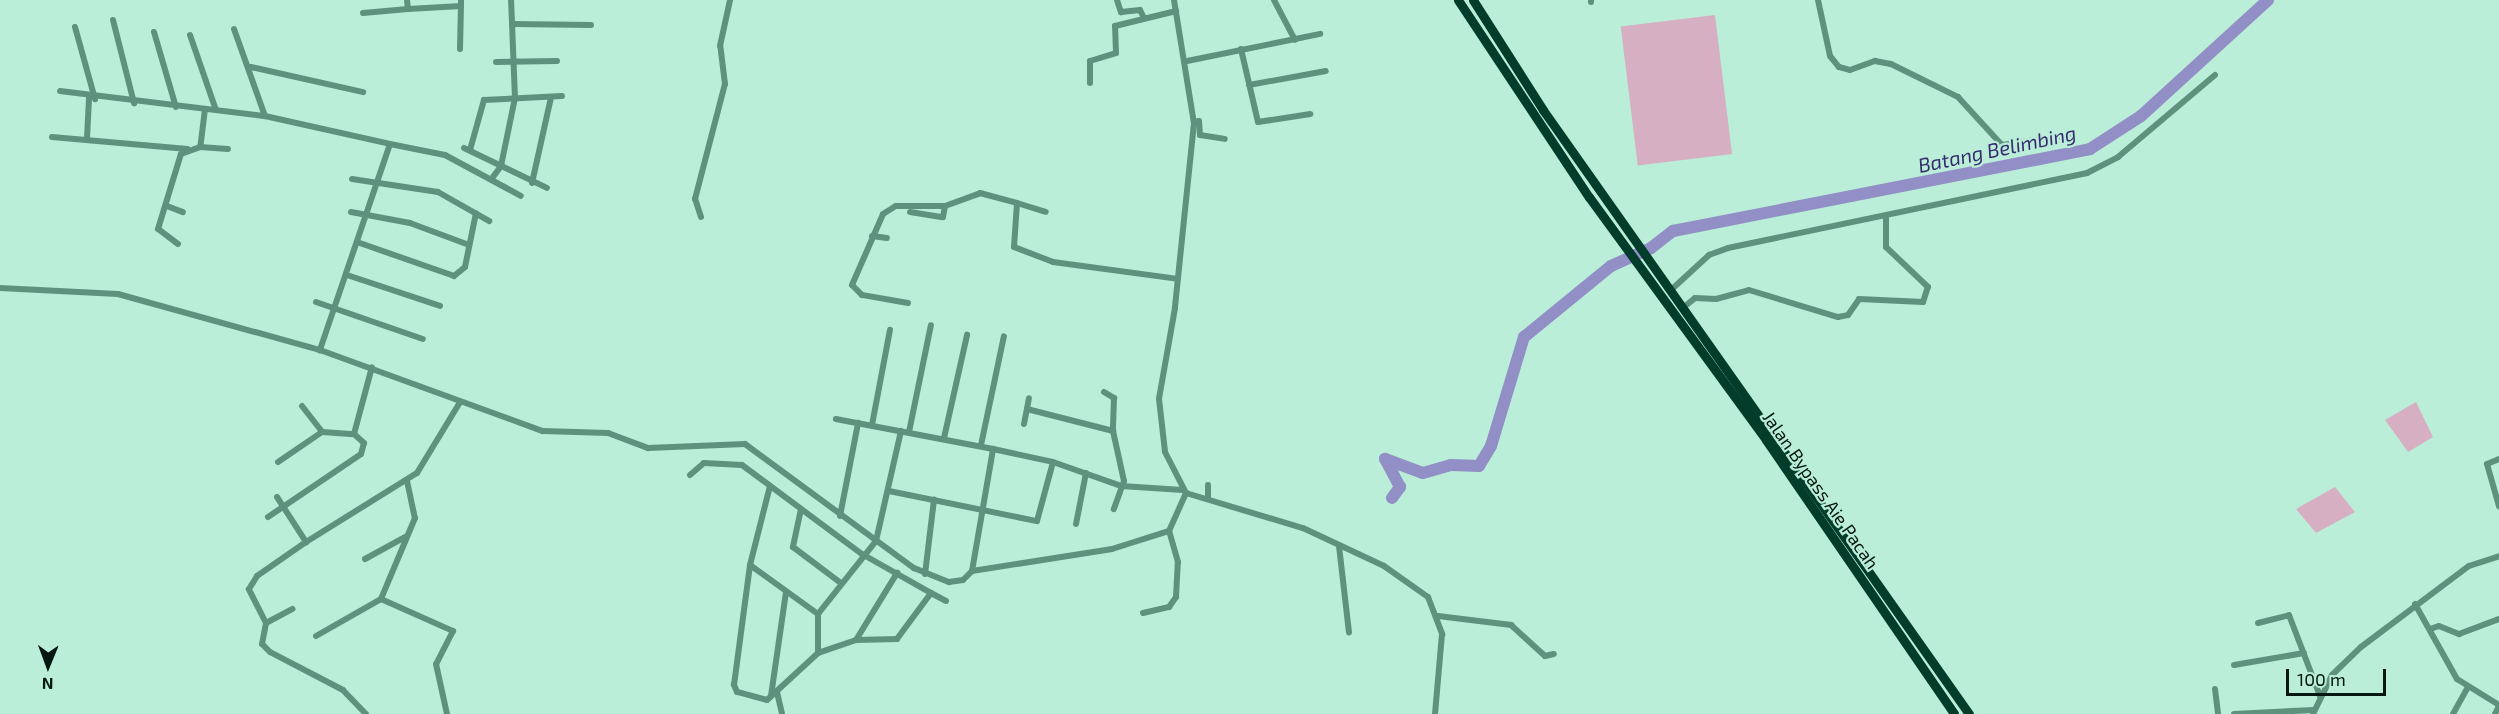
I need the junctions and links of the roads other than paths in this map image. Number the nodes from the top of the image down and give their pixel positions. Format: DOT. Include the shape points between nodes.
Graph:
graph roads {
  1 [pos="407,0"];
  2 [pos="511,0"];
  3 [pos="730,0"];
  4 [pos="1117,0"];
  5 [pos="1174,0"];
  6 [pos="1274,0"];
  7 [pos="1458,0"];
  8 [pos="1473,0"];
  9 [pos="1818,0"];
  10 [pos="461,3"];
  11 [pos="408,9"];
  12 [pos="1176,11"];
  13 [pos="363,13"];
  14 [pos="1144,18"];
  15 [pos="113,20"];
  16 [pos="512,24"];
  17 [pos="591,25"];
  18 [pos="75,27"];
  19 [pos="234,29"];
  20 [pos="154,32"];
  21 [pos="1320,34"];
  22 [pos="190,35"];
  23 [pos="1295,40"];
  24 [pos="460,49"];
  25 [pos="1242,49"];
  26 [pos="514,61"];
  27 [pos="557,61"];
  28 [pos="496,62"];
  29 [pos="1187,62"];
  30 [pos="250,67"];
  31 [pos="1326,71"];
  32 [pos="2215,75"];
  33 [pos="1090,83"];
  34 [pos="1249,85"];
  35 [pos="60,91"];
  36 [pos="363,92"];
  37 [pos="562,96"];
  38 [pos="551,97"];
  39 [pos="92,98"];
  40 [pos="515,98"];
  41 [pos="134,103"];
  42 [pos="176,107"];
  43 [pos="205,109"];
  44 [pos="216,110"];
  45 [pos="1310,114"];
  46 [pos="265,116"];
  47 [pos="1194,123"];
  48 [pos="2069,135"];
  49 [pos="52,137"];
  50 [pos="87,138"];
  51 [pos="1225,139"];
  52 [pos="390,144"];
  53 [pos="200,147"];
  54 [pos="187,149"];
  55 [pos="228,149"];
  56 [pos="501,166"];
  57 [pos="493,177"];
  58 [pos="352,179"];
  59 [pos="379,182"];
  60 [pos="532,183"];
  61 [pos="546,188"];
  62 [pos="521,196"];
  63 [pos="1017,203"];
  64 [pos="167,206"];
  65 [pos="945,206"];
  66 [pos="183,212"];
  67 [pos="351,212"];
  68 [pos="910,212"];
  69 [pos="1046,212"];
  70 [pos="476,213"];
  71 [pos="366,216"];
  72 [pos="1886,216"];
  73 [pos="701,217"];
  74 [pos="489,221"];
  75 [pos="872,236"];
  76 [pos="887,238"];
  77 [pos="357,242"];
  78 [pos="178,244"];
  79 [pos="469,245"];
  80 [pos="347,275"];
  81 [pos="1178,279"];
  82 [pos="1669,287"];
  83 [pos="1,290"];
  84 [pos="316,302"];
  85 [pos="908,303"];
  86 [pos="440,306"];
  87 [pos="1683,307"];
  88 [pos="335,309"];
  89 [pos="931,325"];
  90 [pos="890,330"];
  91 [pos="967,335"];
  92 [pos="1004,336"];
  93 [pos="423,339"];
  94 [pos="320,350"];
  95 [pos="372,367"];
  96 [pos="1104,392"];
  97 [pos="1029,398"];
  98 [pos="459,405"];
  99 [pos="302,406"];
  100 [pos="1027,409"];
  101 [pos="836,419"];
  102 [pos="858,423"];
  103 [pos="1024,424"];
  104 [pos="872,425"];
  105 [pos="901,431"];
  106 [pos="1113,431"];
  107 [pos="322,432"];
  108 [pos="909,432"];
  109 [pos="354,434"];
  110 [pos="944,438"];
  111 [pos="981,445"];
  112 [pos="993,449"];
  113 [pos="2499,459"];
  114 [pos="278,462"];
  115 [pos="1053,462"];
  116 [pos="1086,473"];
  117 [pos="690,476"];
  118 [pos="407,481"];
  119 [pos="1208,485"];
  120 [pos="770,486"];
  121 [pos="1121,486"];
  122 [pos="889,491"];
  123 [pos="1184,492"];
  124 [pos="277,497"];
  125 [pos="1208,498"];
  126 [pos="934,500"];
  127 [pos="2499,506"];
  128 [pos="284,508"];
  129 [pos="801,509"];
  130 [pos="983,509"];
  131 [pos="1114,509"];
  132 [pos="840,516"];
  133 [pos="268,517"];
  134 [pos="1076,524"];
  135 [pos="1169,531"];
  136 [pos="406,537"];
  137 [pos="876,541"];
  138 [pos="306,542"];
  139 [pos="1339,546"];
  140 [pos="866,550"];
  141 [pos="2499,556"];
  142 [pos="366,559"];
  143 [pos="750,565"];
  144 [pos="972,571"];
  145 [pos="897,573"];
  146 [pos="924,574"];
  147 [pos="842,584"];
  148 [pos="786,592"];
  149 [pos="931,593"];
  150 [pos="381,599"];
  151 [pos="946,601"];
  152 [pos="2415,604"];
  153 [pos="292,609"];
  154 [pos="1143,613"];
  155 [pos="818,614"];
  156 [pos="1438,616"];
  157 [pos="2499,619"];
  158 [pos="266,623"];
  159 [pos="2258,623"];
  160 [pos="2430,629"];
  161 [pos="1349,632"];
  162 [pos="316,636"];
  163 [pos="856,640"];
  164 [pos="818,653"];
  165 [pos="2304,653"];
  166 [pos="1554,654"];
  167 [pos="2234,664"];
  168 [pos="2468,687"];
  169 [pos="2216,689"];
  170 [pos="774,694"];
  171 [pos="2320,696"];
  172 [pos="2499,705"];
  173 [pos="2314,712"];
  174 [pos="366,714"];
  175 [pos="447,714"];
  176 [pos="782,714"];
  177 [pos="1435,714"];
  178 [pos="1954,714"];
  179 [pos="1969,714"];
  180 [pos="2218,714"];
  181 [pos="2234,714"];
  182 [pos="2453,714"];
  183 [pos="2495,714"];
  1 -- 11 [label="street"];
  2 -- 16 [label="street"];
  3 -- 73 [label="street" via="720,46 727,75 708,165 696,191 695,209"];
  4 -- 14 [label="street" via="1121,12 1140,10"];
  5 -- 12 [label="street"];
  6 -- 23 [label="street"];
  7 -- 178 [label="highway, Jalan Bypass Aie Pacah" via="1615,236 1871,590"];
  8 -- 82 [label="highway"];
  9 -- 48 [label="street" via="1830,56 1839,67 1850,70 1875,61 1891,64 1958,97 2002,145"];
  10 -- 11 [label="street"];
  10 -- 24 [label="street"];
  11 -- 13 [label="street"];
  12 -- 14 [label="street"];
  12 -- 29 [label="street"];
  14 -- 33 [label="street" via="1115,26 1116,52 1090,61"];
  15 -- 41 [label="street"];
  16 -- 17 [label="street"];
  16 -- 26 [label="street"];
  18 -- 39 [label="street"];
  19 -- 30 [label="street"];
  20 -- 42 [label="street"];
  21 -- 23 [label="street"];
  22 -- 44 [label="street"];
  23 -- 25 [label="street"];
  25 -- 29 [label="street"];
  25 -- 34 [label="street"];
  26 -- 27 [label="street"];
  26 -- 28 [label="street"];
  26 -- 40 [label="street"];
  29 -- 47 [label="street"];
  30 -- 36 [label="street"];
  30 -- 46 [label="street"];
  31 -- 34 [label="street"];
  32 -- 72 [label="street" via="2118,157 2087,173"];
  34 -- 45 [label="street" via="1260,124"];
  35 -- 39 [label="street"];
  37 -- 38 [label="street"];
  38 -- 40 [label="street"];
  38 -- 60 [label="street"];
  39 -- 41 [label="street"];
  39 -- 50 [label="street"];
  40 -- 56 [label="street"];
  40 -- 56 [label="street" via="481,102 467,149"];
  41 -- 42 [label="street"];
  42 -- 43 [label="street"];
  43 -- 44 [label="street"];
  43 -- 53 [label="street"];
  44 -- 46 [label="street"];
  46 -- 52 [label="street"];
  47 -- 51 [label="street" via="1199,121 1200,135"];
  47 -- 81 [label="street"];
  49 -- 50 [label="street"];
  50 -- 54 [label="street"];
  52 -- 57 [label="street" via="439,153"];
  52 -- 59 [label="street"];
  53 -- 54 [label="street"];
  53 -- 55 [label="street"];
  54 -- 64 [label="street" via="180,154"];
  56 -- 57 [label="street"];
  56 -- 60 [label="street"];
  57 -- 62 [label="street"];
  58 -- 59 [label="street"];
  59 -- 70 [label="street" via="438,192"];
  59 -- 71 [label="street"];
  60 -- 61 [label="street"];
  63 -- 65 [label="street" via="980,193"];
  63 -- 69 [label="street"];
  63 -- 81 [label="street" via="1014,247 1053,262"];
  64 -- 66 [label="street"];
  64 -- 78 [label="street" via="158,232"];
  65 -- 68 [label="street" via="943,217"];
  65 -- 75 [label="street" via="891,207"];
  67 -- 71 [label="street"];
  70 -- 74 [label="street"];
  70 -- 79 [label="street"];
  71 -- 77 [label="street"];
  71 -- 79 [label="street" via="410,223"];
  72 -- 82 [label="street" via="1718,252"];
  72 -- 87 [label="street" via="1886,247 1928,287 1928,298 1920,304 1859,299 1848,315 1838,317 1749,290 1695,298"];
  75 -- 76 [label="street"];
  75 -- 85 [label="street" via="853,289"];
  77 -- 79 [label="street" via="454,276 465,267"];
  77 -- 80 [label="street"];
  80 -- 86 [label="street"];
  80 -- 88 [label="street"];
  81 -- 123 [label="street" via="1158,425"];
  82 -- 87 [label="highway"];
  83 -- 94 [label="street" via="118,294"];
  84 -- 88 [label="street"];
  87 -- 179 [label="highway"];
  88 -- 93 [label="street"];
  88 -- 94 [label="street"];
  89 -- 108 [label="street"];
  90 -- 104 [label="street"];
  91 -- 110 [label="street"];
  92 -- 111 [label="street"];
  94 -- 95 [label="street"];
  95 -- 98 [label="street"];
  95 -- 109 [label="street"];
  96 -- 106 [label="street" via="1114,398"];
  97 -- 100 [label="street"];
  98 -- 118 [label="street" via="432,454"];
  98 -- 132 [label="street" via="543,431 608,433 648,448 745,444"];
  99 -- 107 [label="street"];
  100 -- 103 [label="street"];
  100 -- 106 [label="street"];
  101 -- 102 [label="street"];
  102 -- 104 [label="street"];
  102 -- 132 [label="street"];
  104 -- 105 [label="street"];
  105 -- 108 [label="street"];
  105 -- 122 [label="street"];
  106 -- 121 [label="street"];
  107 -- 109 [label="street"];
  107 -- 114 [label="street"];
  108 -- 110 [label="street"];
  109 -- 128 [label="street" via="364,442 357,458"];
  110 -- 111 [label="street"];
  111 -- 112 [label="street"];
  112 -- 115 [label="street"];
  112 -- 130 [label="street"];
  113 -- 127 [label="street" via="2487,465"];
  115 -- 116 [label="street"];
  115 -- 130 [label="street" via="1038,521"];
  116 -- 121 [label="street"];
  116 -- 134 [label="street"];
  117 -- 120 [label="street" via="704,463 738,464"];
  118 -- 136 [label="street" via="416,512"];
  118 -- 138 [label="street"];
  119 -- 125 [label="street"];
  120 -- 129 [label="street"];
  120 -- 143 [label="street"];
  121 -- 123 [label="street"];
  121 -- 131 [label="street"];
  122 -- 126 [label="street"];
  122 -- 137 [label="street"];
  123 -- 125 [label="street"];
  123 -- 135 [label="street"];
  124 -- 128 [label="street"];
  125 -- 139 [label="street"];
  126 -- 130 [label="street"];
  126 -- 146 [label="street"];
  128 -- 133 [label="street"];
  128 -- 138 [label="street"];
  129 -- 140 [label="street"];
  129 -- 147 [label="street" via="793,548"];
  130 -- 144 [label="street"];
  132 -- 137 [label="street"];
  135 -- 144 [label="street" via="1112,549"];
  135 -- 154 [label="street" via="1178,562 1176,597 1169,607"];
  136 -- 142 [label="street"];
  136 -- 150 [label="street"];
  137 -- 140 [label="street"];
  137 -- 146 [label="street"];
  138 -- 158 [label="street" via="257,576 249,589"];
  139 -- 156 [label="street" via="1401,576 1418,589"];
  139 -- 161 [label="street"];
  140 -- 145 [label="street"];
  140 -- 147 [label="street"];
  141 -- 152 [label="street" via="2484,557"];
  143 -- 148 [label="street"];
  143 -- 170 [label="street" via="734,685 742,694"];
  144 -- 146 [label="street" via="958,582"];
  145 -- 149 [label="street"];
  145 -- 163 [label="street"];
  147 -- 155 [label="street"];
  148 -- 155 [label="street"];
  148 -- 170 [label="street"];
  149 -- 151 [label="street"];
  149 -- 163 [label="street" via="897,639"];
  150 -- 162 [label="street"];
  150 -- 175 [label="street" via="453,631 436,664"];
  152 -- 160 [label="street"];
  152 -- 171 [label="street" via="2342,665"];
  153 -- 158 [label="street"];
  155 -- 164 [label="street"];
  156 -- 166 [label="street" via="1511,624 1545,656"];
  156 -- 177 [label="street" via="1443,646"];
  157 -- 160 [label="street" via="2459,634 2439,626"];
  158 -- 174 [label="street" via="262,644 270,652 343,690"];
  159 -- 165 [label="street" via="2289,615"];
  160 -- 168 [label="street" via="2451,669"];
  163 -- 164 [label="street"];
  164 -- 170 [label="street"];
  165 -- 167 [label="street"];
  165 -- 171 [label="street"];
  168 -- 172 [label="street"];
  168 -- 182 [label="street"];
  169 -- 180 [label="street"];
  170 -- 176 [label="street"];
  171 -- 173 [label="street"];
  172 -- 183 [label="street"];
  173 -- 181 [label="street"];
}
